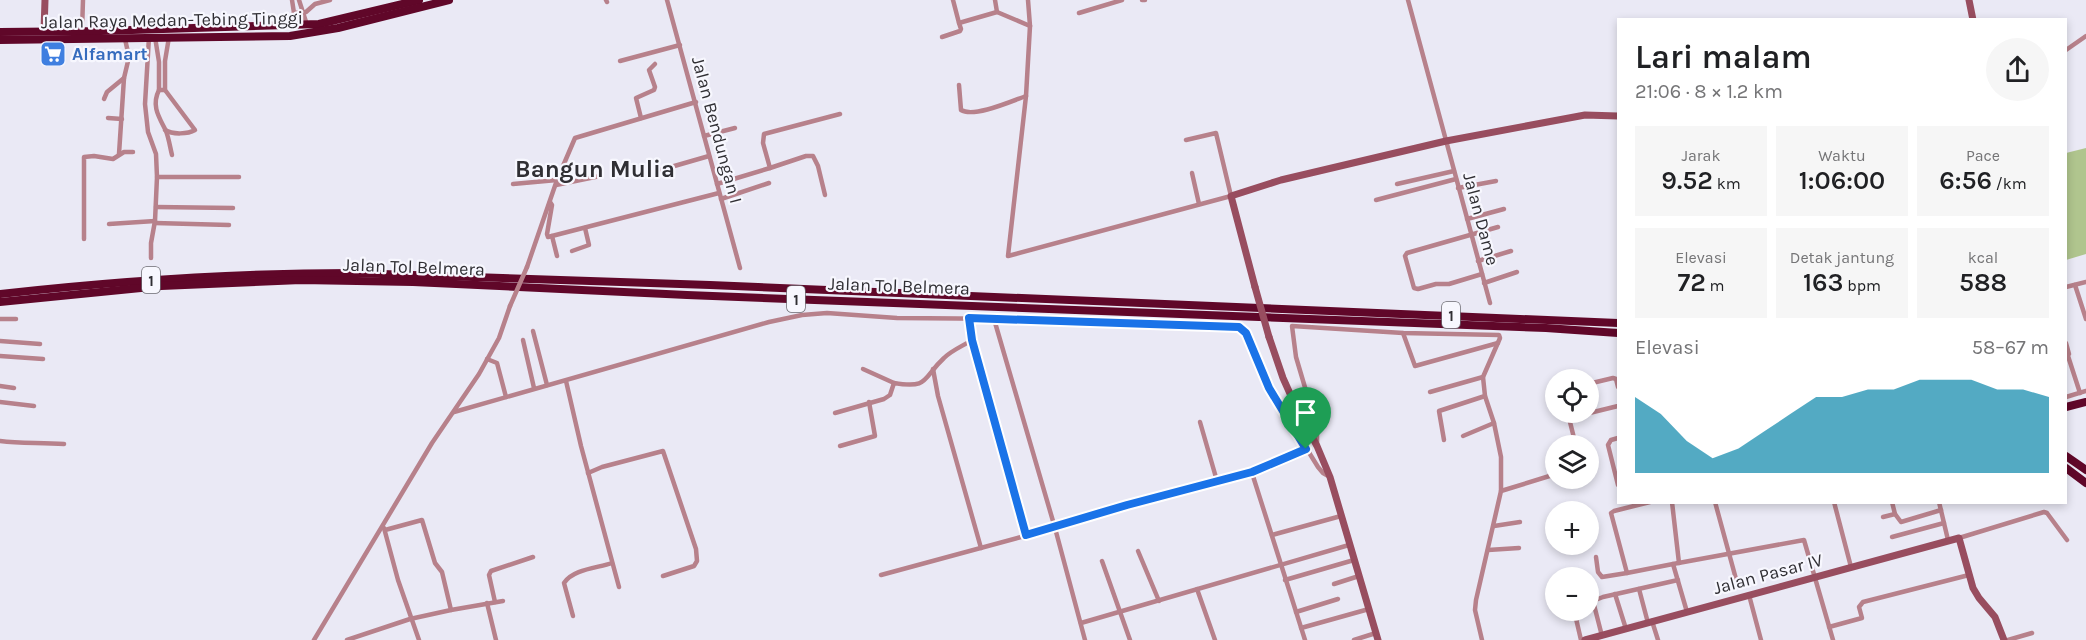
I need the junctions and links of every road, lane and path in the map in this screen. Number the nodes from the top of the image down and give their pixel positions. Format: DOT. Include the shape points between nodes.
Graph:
graph roads {
  1 [pos="45,0"];
  2 [pos="83,0"];
  3 [pos="292,0"];
  4 [pos="299,0"];
  5 [pos="330,0"];
  6 [pos="419,0"];
  7 [pos="449,0"];
  8 [pos="667,0"];
  9 [pos="952,0"];
  10 [pos="995,0"];
  11 [pos="1028,0"];
  12 [pos="1122,0"];
  13 [pos="1408,0"];
  14 [pos="1969,0"];
  15 [pos="1103,3"];
  16 [pos="303,12"];
  17 [pos="997,12"];
  18 [pos="294,13"];
  19 [pos="1079,13"];
  20 [pos="1972,18"];
  21 [pos="959,22"];
  22 [pos="307,25"];
  23 [pos="293,26"];
  24 [pos="1030,26"];
  25 [pos="44,31"];
  26 [pos="82,31"];
  27 [pos="0,32"];
  28 [pos="197,32"];
  29 [pos="2086,36"];
  30 [pos="152,37"];
  31 [pos="169,37"];
  32 [pos="942,37"];
  33 [pos="124,39"];
  34 [pos="0,40"];
  35 [pos="680,45"];
  36 [pos="2067,49"];
  37 [pos="162,61"];
  38 [pos="620,61"];
  39 [pos="655,64"];
  40 [pos="124,78"];
  41 [pos="959,84"];
  42 [pos="162,90"];
  43 [pos="1026,96"];
  44 [pos="104,99"];
  45 [pos="696,102"];
  46 [pos="840,114"];
  47 [pos="1617,116"];
  48 [pos="108,118"];
  49 [pos="641,118"];
  50 [pos="122,119"];
  51 [pos="735,128"];
  52 [pos="165,130"];
  53 [pos="704,136"];
  54 [pos="1186,140"];
  55 [pos="1446,141"];
  56 [pos="133,152"];
  57 [pos="120,154"];
  58 [pos="172,155"];
  59 [pos="709,156"];
  60 [pos="770,168"];
  61 [pos="657,171"];
  62 [pos="1454,171"];
  63 [pos="1192,173"];
  64 [pos="600,176"];
  65 [pos="157,177"];
  66 [pos="239,177"];
  67 [pos="1456,178"];
  68 [pos="1496,181"];
  69 [pos="556,182"];
  70 [pos="769,183"];
  71 [pos="513,184"];
  72 [pos="717,184"];
  73 [pos="1397,184"];
  74 [pos="1458,188"];
  75 [pos="719,193"];
  76 [pos="825,195"];
  77 [pos="1231,196"];
  78 [pos="721,199"];
  79 [pos="1376,200"];
  80 [pos="550,202"];
  81 [pos="1199,204"];
  82 [pos="156,207"];
  83 [pos="233,208"];
  84 [pos="1504,209"];
  85 [pos="1467,219"];
  86 [pos="155,222"];
  87 [pos="109,224"];
  88 [pos="229,225"];
  89 [pos="1498,227"];
  90 [pos="585,228"];
  91 [pos="1471,234"];
  92 [pos="552,236"];
  93 [pos="84,239"];
  94 [pos="572,251"];
  95 [pos="1511,251"];
  96 [pos="557,256"];
  97 [pos="151,258"];
  98 [pos="1478,261"];
  99 [pos="740,268"];
  100 [pos="1517,272"];
  101 [pos="1482,274"];
  102 [pos="341,277"];
  103 [pos="352,277"];
  104 [pos="2086,282"];
  105 [pos="1484,283"];
  106 [pos="2075,285"];
  107 [pos="2067,288"];
  108 [pos="0,294"];
  109 [pos="0,302"];
  110 [pos="1490,303"];
  111 [pos="969,318"];
  112 [pos="0,319"];
  113 [pos="16,319"];
  114 [pos="994,319"];
  115 [pos="2086,319"];
  116 [pos="1617,323"];
  117 [pos="533,331"];
  118 [pos="1403,333"];
  119 [pos="1617,333"];
  120 [pos="523,340"];
  121 [pos="972,340"];
  122 [pos="0,341"];
  123 [pos="1498,343"];
  124 [pos="40,344"];
  125 [pos="0,356"];
  126 [pos="2067,356"];
  127 [pos="43,359"];
  128 [pos="488,359"];
  129 [pos="863,369"];
  130 [pos="933,369"];
  131 [pos="1483,377"];
  132 [pos="566,381"];
  133 [pos="1599,381"];
  134 [pos="894,383"];
  135 [pos="1617,383"];
  136 [pos="547,385"];
  137 [pos="0,386"];
  138 [pos="14,388"];
  139 [pos="534,388"];
  140 [pos="2086,391"];
  141 [pos="1430,392"];
  142 [pos="2080,393"];
  143 [pos="1485,396"];
  144 [pos="506,397"];
  145 [pos="2067,397"];
  146 [pos="0,402"];
  147 [pos="869,402"];
  148 [pos="2086,402"];
  149 [pos="34,406"];
  150 [pos="1617,406"];
  151 [pos="2067,406"];
  152 [pos="454,411"];
  153 [pos="1599,411"];
  154 [pos="835,413"];
  155 [pos="1200,422"];
  156 [pos="1494,423"];
  157 [pos="1462,436"];
  158 [pos="1617,438"];
  159 [pos="1444,440"];
  160 [pos="0,441"];
  161 [pos="64,444"];
  162 [pos="840,446"];
  163 [pos="1317,446"];
  164 [pos="1306,449"];
  165 [pos="2067,457"];
  166 [pos="2067,469"];
  167 [pos="2086,470"];
  168 [pos="1252,472"];
  169 [pos="588,473"];
  170 [pos="1330,477"];
  171 [pos="1545,477"];
  172 [pos="1217,481"];
  173 [pos="1617,481"];
  174 [pos="2086,483"];
  175 [pos="1501,491"];
  176 [pos="1672,504"];
  177 [pos="1716,504"];
  178 [pos="1835,504"];
  179 [pos="1892,504"];
  180 [pos="1940,504"];
  181 [pos="1624,505"];
  182 [pos="1941,510"];
  183 [pos="1895,514"];
  184 [pos="1341,516"];
  185 [pos="1883,517"];
  186 [pos="1520,522"];
  187 [pos="1944,523"];
  188 [pos="1494,526"];
  189 [pos="384,528"];
  190 [pos="1055,528"];
  191 [pos="1026,535"];
  192 [pos="1272,535"];
  193 [pos="1892,537"];
  194 [pos="1959,538"];
  195 [pos="1948,540"];
  196 [pos="2067,540"];
  197 [pos="1349,544"];
  198 [pos="981,548"];
  199 [pos="1519,548"];
  200 [pos="1488,550"];
  201 [pos="1138,551"];
  202 [pos="1728,553"];
  203 [pos="533,557"];
  204 [pos="1596,557"];
  205 [pos="1354,560"];
  206 [pos="1102,561"];
  207 [pos="612,563"];
  208 [pos="1280,564"];
  209 [pos="1676,564"];
  210 [pos="1851,567"];
  211 [pos="1627,573"];
  212 [pos="881,575"];
  213 [pos="1969,575"];
  214 [pos="663,576"];
  215 [pos="1359,576"];
  216 [pos="1814,578"];
  217 [pos="1736,579"];
  218 [pos="1286,580"];
  219 [pos="1678,580"];
  220 [pos="1334,584"];
  221 [pos="619,587"];
  222 [pos="1639,589"];
  223 [pos="1197,590"];
  224 [pos="1615,594"];
  225 [pos="1749,595"];
  226 [pos="1338,598"];
  227 [pos="1599,599"];
  228 [pos="503,601"];
  229 [pos="1160,601"];
  230 [pos="495,602"];
  231 [pos="487,603"];
  232 [pos="1369,609"];
  233 [pos="452,610"];
  234 [pos="1121,611"];
  235 [pos="1296,612"];
  236 [pos="1687,612"];
  237 [pos="573,616"];
  238 [pos="410,619"];
  239 [pos="1577,621"];
  240 [pos="1597,621"];
  241 [pos="1650,622"];
  242 [pos="1081,623"];
  243 [pos="1829,627"];
  244 [pos="1301,628"];
  245 [pos="1626,629"];
  246 [pos="2032,633"];
  247 [pos="1602,636"];
  248 [pos="1377,637"];
  249 [pos="314,640"];
  250 [pos="347,640"];
  251 [pos="419,640"];
  252 [pos="496,640"];
  253 [pos="1085,640"];
  254 [pos="1130,640"];
  255 [pos="1215,640"];
  256 [pos="1305,640"];
  257 [pos="1354,640"];
  258 [pos="1482,640"];
  259 [pos="1583,640"];
  260 [pos="1658,640"];
  261 [pos="1761,640"];
  262 [pos="1833,640"];
  263 [pos="2006,640"];
  1 -- 25 [label="street"];
  2 -- 26 [label="street"];
  3 -- 18 [label="street"];
  4 -- 16 [label="street"];
  5 -- 16 [label="street"];
  6 -- 22 [label="highway, Jalan Raya Medan-Tebing Tinggi"];
  7 -- 28 [label="highway, Jalan Raya Medan-Tebing Tinggi" via="290,36 215,36"];
  8 -- 35 [label="street, Jalan Bendungan I"];
  9 -- 21 [label="street"];
  10 -- 17 [label="street"];
  11 -- 24 [label="street"];
  12 -- 15 [label="street"];
  13 -- 55 [label="street, Jalan Dame"];
  14 -- 20 [label="street"];
  15 -- 19 [label="street"];
  16 -- 18 [label="street"];
  16 -- 22 [label="street"];
  17 -- 21 [label="street"];
  17 -- 24 [label="street"];
  18 -- 23 [label="street"];
  21 -- 32 [label="street" via="960,31"];
  22 -- 23 [label="highway, Jalan Raya Medan-Tebing Tinggi"];
  23 -- 28 [label="highway, Jalan Raya Medan-Tebing Tinggi" via="209,27"];
  24 -- 43 [label="street"];
  25 -- 26 [label="highway, Jalan Raya Medan-Tebing Tinggi"];
  25 -- 27 [label="highway, Jalan Raya Medan-Tebing Tinggi"];
  26 -- 28 [label="highway, Jalan Raya Medan-Tebing Tinggi"];
  28 -- 31 [label="highway, Jalan Raya Medan-Tebing Tinggi"];
  29 -- 36 [label="street"];
  30 -- 31 [label="highway, Jalan Raya Medan-Tebing Tinggi"];
  30 -- 33 [label="highway, Jalan Raya Medan-Tebing Tinggi"];
  30 -- 37 [label="street"];
  30 -- 65 [label="street" via="146,104"];
  31 -- 37 [label="street"];
  33 -- 34 [label="highway, Jalan Raya Medan-Tebing Tinggi"];
  33 -- 40 [label="street" via="129,57"];
  35 -- 38 [label="street"];
  35 -- 45 [label="street, Jalan Bendungan I"];
  37 -- 42 [label="street"];
  39 -- 49 [label="street" via="649,70 654,90 636,98"];
  40 -- 44 [label="street" via="106,92"];
  40 -- 50 [label="street"];
  41 -- 43 [label="street" via="964,112 996,107"];
  42 -- 52 [label="street" via="156,96 155,106"];
  42 -- 52 [label="street" via="195,130"];
  43 -- 81 [label="street" via="1008,256"];
  45 -- 49 [label="street"];
  45 -- 53 [label="street, Jalan Bendungan I"];
  46 -- 60 [label="street" via="764,134"];
  47 -- 55 [label="street" via="1585,115"];
  48 -- 50 [label="street"];
  49 -- 69 [label="street" via="577,137"];
  50 -- 57 [label="street"];
  51 -- 53 [label="street"];
  52 -- 58 [label="street"];
  53 -- 59 [label="street, Jalan Bendungan I"];
  54 -- 77 [label="street" via="1216,133"];
  55 -- 62 [label="street, Jalan Dame"];
  55 -- 77 [label="street" via="1281,180"];
  56 -- 57 [label="street"];
  57 -- 93 [label="street" via="113,159 84,159"];
  59 -- 61 [label="street"];
  59 -- 72 [label="street, Jalan Bendungan I"];
  60 -- 72 [label="street"];
  60 -- 76 [label="street" via="813,156"];
  62 -- 67 [label="street, Jalan Dame"];
  62 -- 73 [label="street"];
  63 -- 81 [label="street"];
  64 -- 69 [label="street"];
  65 -- 66 [label="street"];
  65 -- 82 [label="street"];
  67 -- 74 [label="street, Jalan Dame"];
  67 -- 79 [label="street"];
  68 -- 74 [label="street"];
  69 -- 71 [label="street"];
  69 -- 80 [label="street"];
  70 -- 78 [label="street"];
  72 -- 75 [label="street, Jalan Bendungan I"];
  74 -- 85 [label="street, Jalan Dame"];
  75 -- 78 [label="street, Jalan Bendungan I"];
  75 -- 90 [label="street"];
  77 -- 81 [label="street"];
  77 -- 163 [label="street, bridge" via="1283,378"];
  78 -- 99 [label="street, Jalan Bendungan I"];
  80 -- 92 [label="street" via="547,235"];
  80 -- 128 [label="street, bridge"];
  82 -- 83 [label="street"];
  82 -- 86 [label="street"];
  84 -- 85 [label="street"];
  85 -- 91 [label="street, Jalan Dame"];
  86 -- 87 [label="street"];
  86 -- 88 [label="street"];
  86 -- 97 [label="street"];
  89 -- 91 [label="street"];
  90 -- 92 [label="street"];
  90 -- 94 [label="street" via="589,245"];
  91 -- 98 [label="street, Jalan Dame"];
  91 -- 101 [label="street" via="1405,256 1414,288 1418,289"];
  92 -- 96 [label="street"];
  95 -- 98 [label="street"];
  98 -- 101 [label="street, Jalan Dame"];
  100 -- 105 [label="street"];
  101 -- 105 [label="street, Jalan Dame"];
  102 -- 103 [label="highway, Jalan Tol Belmera / 1"];
  102 -- 108 [label="highway, Jalan Tol Belmera / 1" via="302,273 161,279"];
  102 -- 109 [label="highway, Jalan Tol Belmera / 1" via="161,286"];
  103 -- 116 [label="highway, Jalan Tol Belmera / 1" via="710,285"];
  103 -- 119 [label="highway, Jalan Tol Belmera / 1" via="687,296"];
  104 -- 106 [label="street"];
  105 -- 110 [label="street, Jalan Dame"];
  106 -- 107 [label="street"];
  106 -- 115 [label="street"];
  111 -- 114 [label="street"];
  111 -- 121 [label="street"];
  111 -- 132 [label="street" via="802,315"];
  112 -- 113 [label="street"];
  114 -- 164 [label="street" via="1239,327 1246,333 1269,388"];
  114 -- 190 [label="street"];
  117 -- 136 [label="street"];
  118 -- 123 [label="street" via="1499,335"];
  118 -- 123 [label="street" via="1415,366"];
  118 -- 163 [label="street" via="1292,326 1296,357 1317,428"];
  120 -- 139 [label="street"];
  121 -- 130 [label="street" via="952,351"];
  121 -- 191 [label="street"];
  122 -- 124 [label="street"];
  123 -- 131 [label="street"];
  125 -- 127 [label="street"];
  126 -- 142 [label="street"];
  128 -- 144 [label="street" via="497,363"];
  128 -- 152 [label="street"];
  129 -- 134 [label="street"];
  130 -- 134 [label="street" via="929,377 914,386"];
  130 -- 198 [label="street"];
  131 -- 141 [label="street"];
  131 -- 143 [label="street"];
  132 -- 136 [label="street"];
  132 -- 169 [label="street"];
  133 -- 135 [label="street" via="1613,378"];
  134 -- 147 [label="street" via="888,397"];
  136 -- 139 [label="street"];
  137 -- 138 [label="street"];
  139 -- 144 [label="street"];
  140 -- 142 [label="street"];
  142 -- 145 [label="street"];
  143 -- 156 [label="street"];
  143 -- 159 [label="street" via="1439,411"];
  144 -- 152 [label="street"];
  146 -- 149 [label="street"];
  147 -- 154 [label="street"];
  147 -- 162 [label="street" via="875,436"];
  148 -- 151 [label="highway"];
  150 -- 153 [label="street"];
  152 -- 189 [label="street"];
  155 -- 172 [label="street"];
  156 -- 157 [label="street"];
  156 -- 175 [label="street" via="1501,457"];
  158 -- 173 [label="street" via="1608,442"];
  160 -- 161 [label="street"];
  163 -- 170 [label="street"];
  164 -- 168 [label="street"];
  164 -- 170 [label="street"];
  165 -- 167 [label="highway"];
  166 -- 174 [label="highway"];
  168 -- 172 [label="street"];
  168 -- 192 [label="street"];
  169 -- 207 [label="street"];
  169 -- 214 [label="street" via="663,451 697,561 694,566"];
  170 -- 184 [label="street"];
  171 -- 175 [label="street"];
  172 -- 190 [label="street"];
  175 -- 188 [label="street"];
  176 -- 209 [label="street"];
  177 -- 202 [label="street"];
  178 -- 210 [label="street"];
  179 -- 183 [label="street"];
  180 -- 182 [label="street"];
  181 -- 211 [label="street" via="1611,513"];
  182 -- 183 [label="street" via="1901,522"];
  182 -- 187 [label="street"];
  183 -- 185 [label="street"];
  184 -- 192 [label="street"];
  184 -- 197 [label="street"];
  186 -- 188 [label="street"];
  187 -- 193 [label="street"];
  187 -- 195 [label="street"];
  188 -- 200 [label="street"];
  189 -- 233 [label="street" via="422,520"];
  189 -- 238 [label="street"];
  189 -- 249 [label="street"];
  190 -- 191 [label="street"];
  190 -- 242 [label="street"];
  191 -- 198 [label="street"];
  192 -- 208 [label="street"];
  194 -- 195 [label="street, Jalan Pasar IV"];
  194 -- 196 [label="street" via="2044,512"];
  194 -- 213 [label="street"];
  195 -- 210 [label="street, Jalan Pasar IV"];
  197 -- 205 [label="street"];
  197 -- 208 [label="street"];
  198 -- 212 [label="street"];
  199 -- 200 [label="street"];
  200 -- 258 [label="street" via="1475,610"];
  201 -- 229 [label="street"];
  202 -- 209 [label="street"];
  202 -- 216 [label="street" via="1804,540"];
  202 -- 217 [label="street"];
  203 -- 230 [label="street" via="491,571"];
  204 -- 211 [label="street" via="1602,577"];
  205 -- 215 [label="street"];
  205 -- 218 [label="street"];
  206 -- 234 [label="street"];
  207 -- 221 [label="street"];
  207 -- 237 [label="street" via="564,583"];
  208 -- 218 [label="street"];
  208 -- 223 [label="street"];
  209 -- 211 [label="street"];
  209 -- 219 [label="street"];
  210 -- 216 [label="street, Jalan Pasar IV"];
  213 -- 243 [label="street" via="1863,602 1859,606 1862,618"];
  213 -- 263 [label="street" via="1978,598 1995,617"];
  215 -- 220 [label="street"];
  215 -- 232 [label="street"];
  216 -- 225 [label="street, Jalan Pasar IV"];
  216 -- 243 [label="street"];
  218 -- 235 [label="street"];
  219 -- 222 [label="street"];
  219 -- 236 [label="street"];
  222 -- 224 [label="street"];
  222 -- 241 [label="street"];
  223 -- 229 [label="street"];
  223 -- 255 [label="street"];
  224 -- 227 [label="street"];
  224 -- 245 [label="street"];
  225 -- 236 [label="street, Jalan Pasar IV"];
  225 -- 261 [label="street"];
  226 -- 235 [label="street"];
  228 -- 230 [label="street"];
  229 -- 234 [label="street"];
  230 -- 231 [label="street"];
  231 -- 233 [label="street"];
  231 -- 252 [label="street"];
  232 -- 244 [label="street"];
  232 -- 248 [label="street"];
  233 -- 238 [label="street"];
  234 -- 242 [label="street"];
  234 -- 254 [label="street"];
  235 -- 244 [label="street"];
  236 -- 241 [label="street, Jalan Pasar IV"];
  238 -- 250 [label="street"];
  238 -- 251 [label="street"];
  239 -- 259 [label="street"];
  240 -- 247 [label="street"];
  241 -- 245 [label="street, Jalan Pasar IV"];
  241 -- 260 [label="street"];
  242 -- 253 [label="street"];
  243 -- 262 [label="street"];
  244 -- 256 [label="street"];
  245 -- 247 [label="street, Jalan Pasar IV"];
  246 -- 263 [label="street"];
  247 -- 259 [label="street, Jalan Pasar IV"];
  248 -- 257 [label="street"];
}
